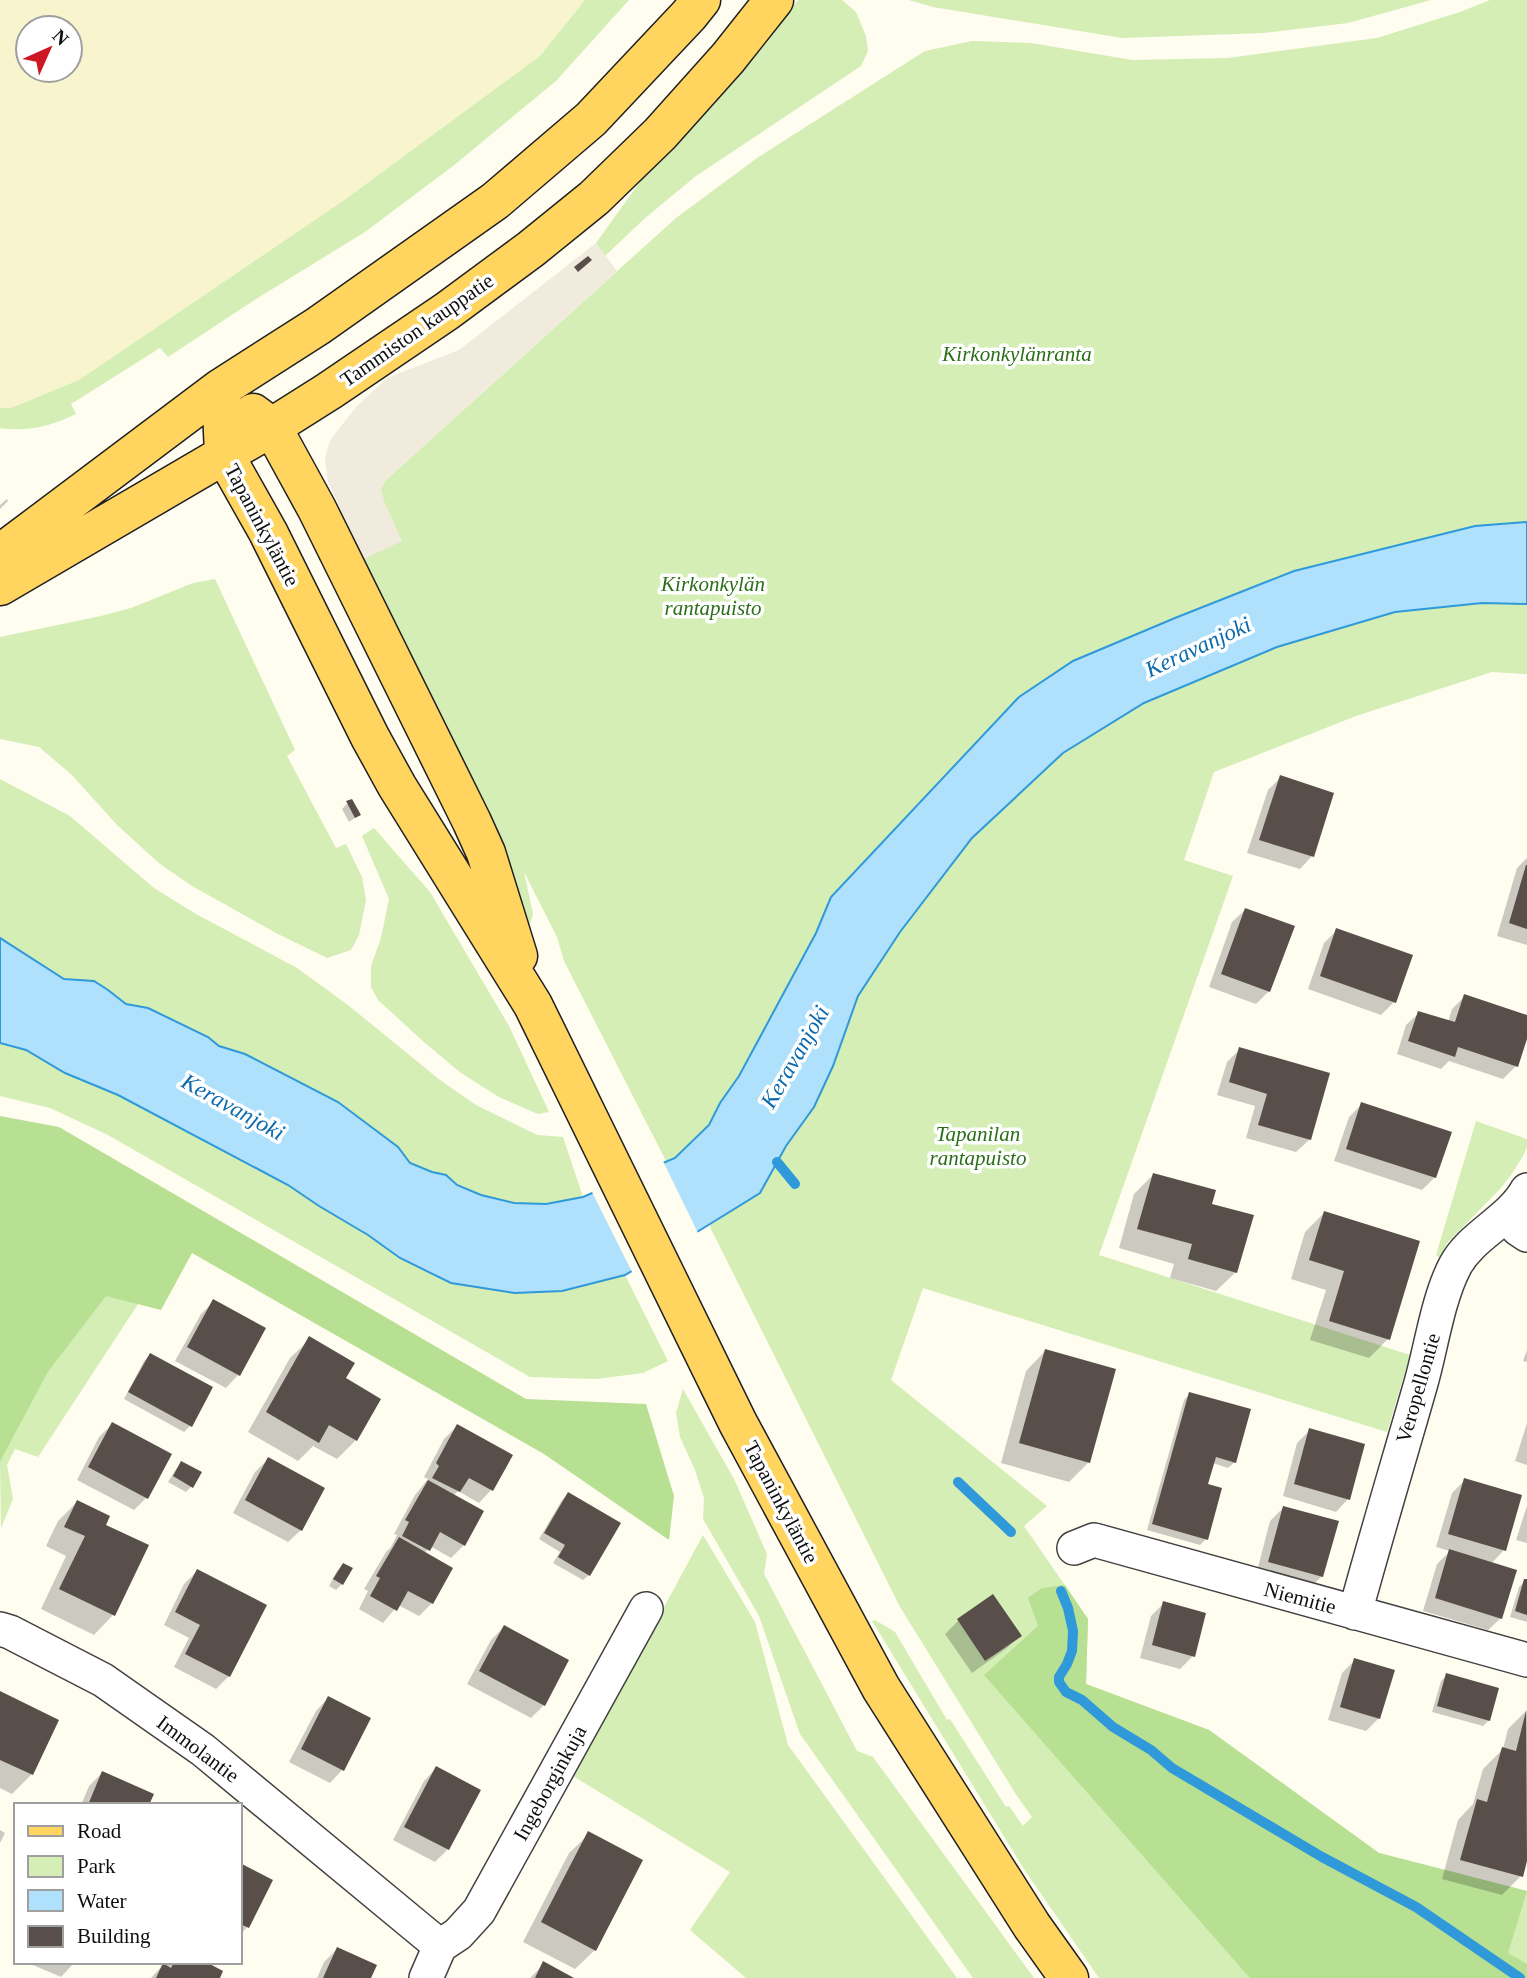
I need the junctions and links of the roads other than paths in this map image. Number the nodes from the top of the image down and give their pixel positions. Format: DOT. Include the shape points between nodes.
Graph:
graph roads {
  1 [pos="701,0"];
  2 [pos="774,0"];
  3 [pos="221,388"];
  4 [pos="272,427"];
  5 [pos="224,454"];
  6 [pos="0,554"];
  7 [pos="0,586"];
  8 [pos="533,1004"];
  9 [pos="1527,1189"];
  10 [pos="1516,1225"];
  11 [pos="1074,1548"];
  12 [pos="646,1609"];
  13 [pos="1355,1613"];
  14 [pos="5,1631"];
  15 [pos="1527,1660"];
  16 [pos="440,1946"];
  17 [pos="426,1978"];
  18 [pos="1069,1978"];
  1 -- 3 [label="main road" via="591,119 495,201"];
  2 -- 4 [label="main road, Tammiston kauppatie" via="660,134 594,198 447,310"];
  3 -- 4 [label="main road, Tapaninkyläntie"];
  3 -- 5 [label="main road, Tapaninkyläntie"];
  3 -- 6 [label="main road"];
  4 -- 5 [label="main road, Tammiston kauppatie"];
  4 -- 8 [label="main road, Tapaninkyläntie" via="486,853"];
  5 -- 7 [label="main road, Tammiston kauppatie"];
  5 -- 8 [label="main road, Tapaninkyläntie" via="397,786"];
  8 -- 18 [label="main road, Tapaninkyläntie" via="738,1423 881,1688"];
  9 -- 10 [label="street, Veropellontie"];
  10 -- 13 [label="street, Veropellontie" via="1463,1252 1453,1268"];
  11 -- 13 [label="street, Niemitie" via="1094,1539"];
  12 -- 16 [label="street, Ingeborginkuja" via="479,1911"];
  13 -- 15 [label="street, Niemitie"];
  14 -- 16 [label="street, Immolantie" via="103,1680 203,1750"];
  16 -- 17 [label="street"];
}
